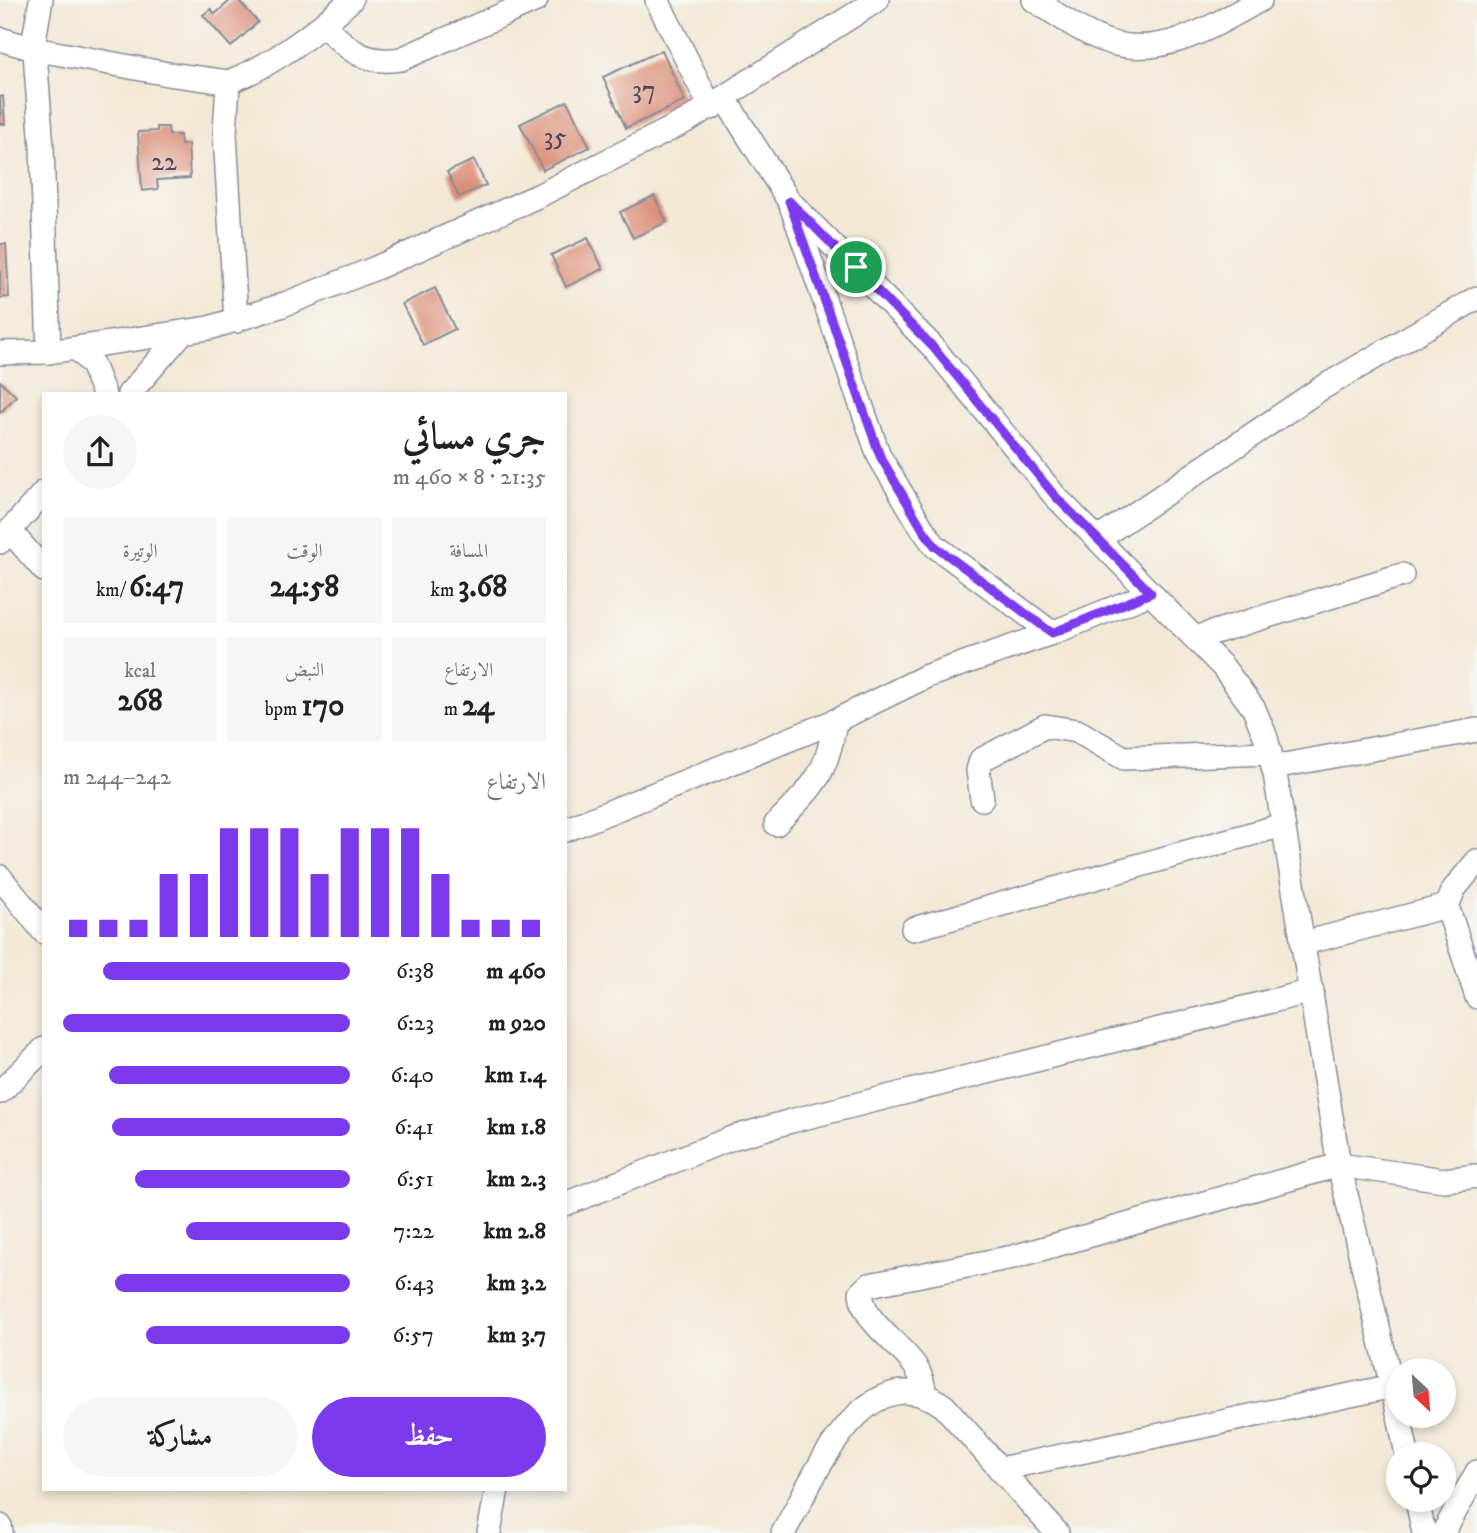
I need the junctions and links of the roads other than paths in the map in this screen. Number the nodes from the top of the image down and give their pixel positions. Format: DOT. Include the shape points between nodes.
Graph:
graph roads {
  1 [pos="41,0"];
  2 [pos="351,0"];
  3 [pos="536,0"];
  4 [pos="657,0"];
  5 [pos="877,0"];
  6 [pos="1034,0"];
  7 [pos="1260,0"];
  8 [pos="324,25"];
  9 [pos="0,39"];
  10 [pos="34,48"];
  11 [pos="228,82"];
  12 [pos="718,104"];
  13 [pos="789,201"];
  14 [pos="1477,298"];
  15 [pos="236,321"];
  16 [pos="183,332"];
  17 [pos="78,349"];
  18 [pos="49,352"];
  19 [pos="0,354"];
  20 [pos="103,392"];
  21 [pos="132,392"];
  22 [pos="42,494"];
  23 [pos="5,536"];
  24 [pos="1098,539"];
  25 [pos="42,568"];
  26 [pos="1402,575"];
  27 [pos="1151,593"];
  28 [pos="1052,633"];
  29 [pos="1195,638"];
  30 [pos="835,721"];
  31 [pos="1477,730"];
  32 [pos="1272,760"];
  33 [pos="982,799"];
  34 [pos="776,824"];
  35 [pos="1283,825"];
  36 [pos="567,829"];
  37 [pos="1477,861"];
  38 [pos="0,877"];
  39 [pos="1447,906"];
  40 [pos="913,929"];
  41 [pos="42,930"];
  42 [pos="1304,943"];
  43 [pos="1312,991"];
  44 [pos="1477,997"];
  45 [pos="42,1051"];
  46 [pos="0,1092"];
  47 [pos="1339,1165"];
  48 [pos="1477,1176"];
  49 [pos="567,1202"];
  50 [pos="1386,1358"];
  51 [pos="1386,1387"];
  52 [pos="924,1396"];
  53 [pos="1000,1469"];
  54 [pos="1477,1472"];
  55 [pos="497,1491"];
  56 [pos="1420,1512"];
  57 [pos="0,1526"];
  58 [pos="1,1533"];
  59 [pos="489,1533"];
  60 [pos="783,1533"];
  61 [pos="1057,1533"];
  62 [pos="1424,1533"];
  63 [pos="1443,1533"];
  1 -- 10 [label="street"];
  2 -- 8 [label="street"];
  3 -- 8 [label="street" via="389,61 358,57"];
  4 -- 12 [label="street"];
  5 -- 12 [label="street"];
  6 -- 7 [label="street" via="1110,42 1146,46 1175,42"];
  8 -- 11 [label="street" via="253,73"];
  9 -- 10 [label="street"];
  10 -- 11 [label="street"];
  10 -- 18 [label="street"];
  11 -- 15 [label="street" via="225,134"];
  12 -- 13 [label="street"];
  12 -- 15 [label="street" via="485,221"];
  13 -- 24 [label="street" via="923,336 1026,463"];
  13 -- 28 [label="street" via="880,456 922,528 935,546"];
  14 -- 24 [label="street" via="1332,382"];
  15 -- 16 [label="street"];
  16 -- 17 [label="street"];
  16 -- 21 [label="street"];
  17 -- 18 [label="street"];
  17 -- 20 [label="street" via="96,371"];
  18 -- 19 [label="street"];
  22 -- 23 [label="street"];
  23 -- 25 [label="street"];
  24 -- 27 [label="street"];
  26 -- 29 [label="street"];
  27 -- 28 [label="street"];
  27 -- 29 [label="street"];
  28 -- 30 [label="street" via="927,676"];
  29 -- 32 [label="street" via="1241,688 1254,709"];
  30 -- 34 [label="street" via="824,768"];
  30 -- 36 [label="street"];
  31 -- 32 [label="street"];
  32 -- 33 [label="street" via="1124,758 1077,731 1045,726 981,760"];
  32 -- 35 [label="street"];
  35 -- 40 [label="street"];
  35 -- 42 [label="street"];
  37 -- 39 [label="street" via="1454,889"];
  38 -- 41 [label="street"];
  39 -- 42 [label="street"];
  39 -- 44 [label="street"];
  42 -- 43 [label="street"];
  43 -- 47 [label="street"];
  43 -- 49 [label="street" via="791,1121 732,1138"];
  45 -- 46 [label="street"];
  47 -- 48 [label="street" via="1444,1180"];
  47 -- 50 [label="street"];
  47 -- 52 [label="street" via="1013,1257 869,1284 860,1293 865,1309 919,1370"];
  51 -- 53 [label="street"];
  52 -- 53 [label="street" via="944,1406"];
  52 -- 60 [label="street" via="905,1393 876,1401 842,1429"];
  53 -- 61 [label="street"];
  54 -- 63 [label="street"];
  55 -- 59 [label="street"];
  56 -- 62 [label="street"];
  57 -- 58 [label="street"];
}
